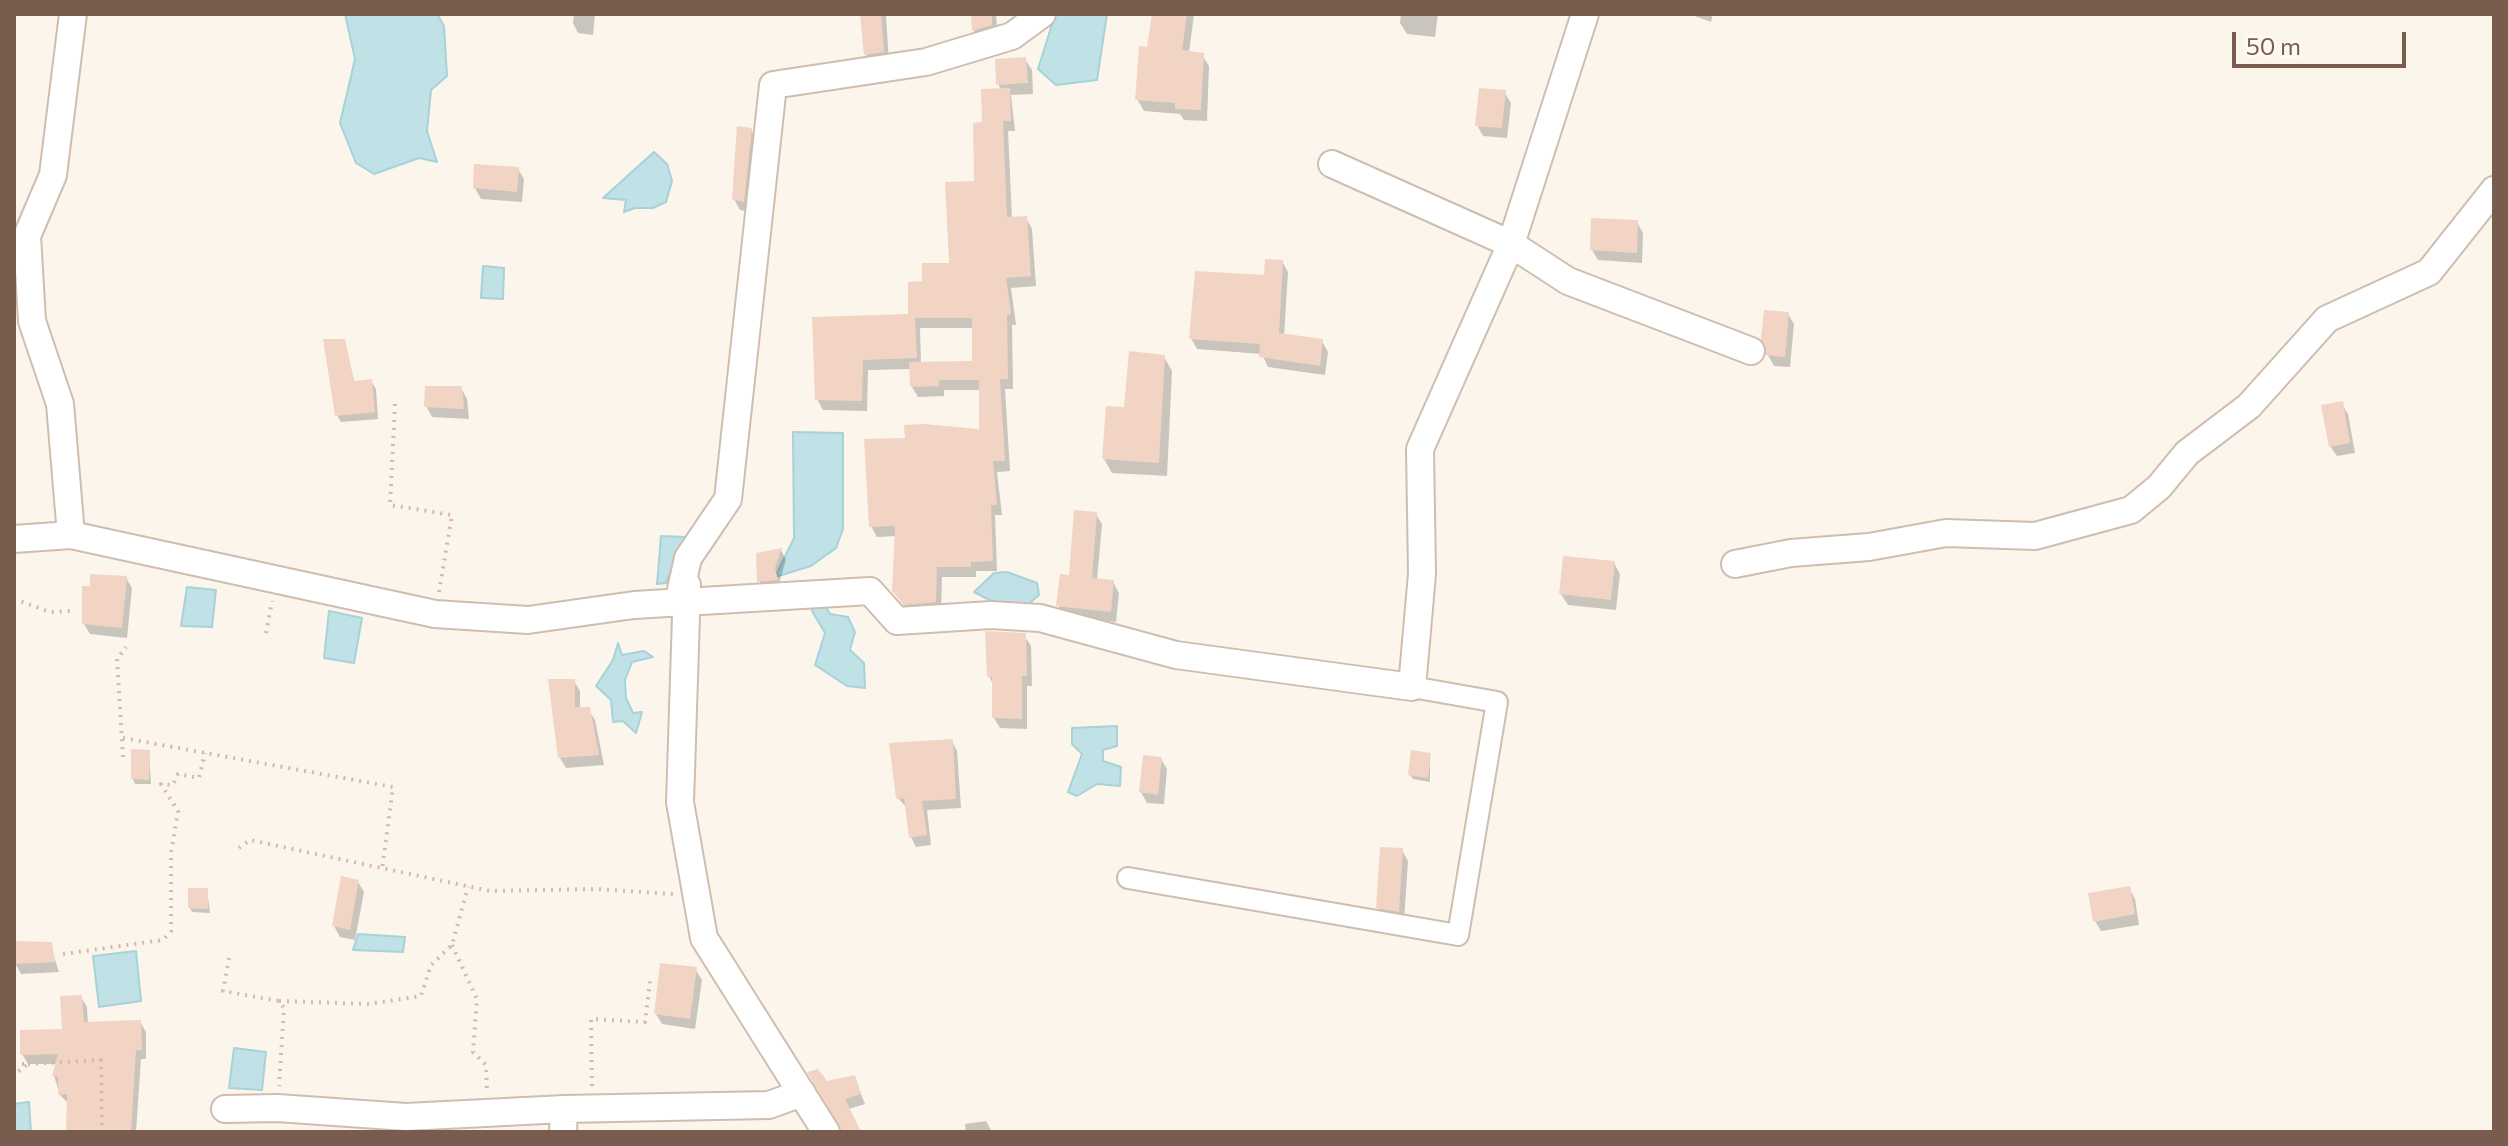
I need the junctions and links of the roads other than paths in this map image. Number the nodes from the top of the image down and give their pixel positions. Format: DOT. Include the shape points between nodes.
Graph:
graph roads {
  1 [pos="73,14"];
  2 [pos="1042,14"];
  3 [pos="1585,14"];
  4 [pos="1332,164"];
  5 [pos="2494,190"];
  6 [pos="1511,244"];
  7 [pos="1751,351"];
  8 [pos="71,535"];
  9 [pos="14,539"];
  10 [pos="1735,564"];
  11 [pos="682,602"];
  12 [pos="1412,687"];
  13 [pos="1128,878"];
  14 [pos="802,1093"];
  15 [pos="225,1109"];
  16 [pos="564,1121"];
  17 [pos="826,1132"];
  1 -- 8 [label="street" via="53,175 27,236 32,321 60,404"];
  2 -- 11 [label="street" via="1012,36 926,62 773,85 728,499 688,558"];
  3 -- 6 [label="street"];
  4 -- 6 [label="street"];
  5 -- 10 [label="street" via="2429,272 2327,319 2249,406 2187,453 2131,510 2035,536 1946,533"];
  6 -- 7 [label="street" via="1568,281"];
  6 -- 12 [label="street" via="1420,449 1422,574"];
  8 -- 9 [label="street"];
  8 -- 11 [label="street" via="435,614 528,620"];
  11 -- 12 [label="street" via="870,591 897,621 991,615 1040,618 1176,655"];
  11 -- 14 [label="street" via="680,802 704,938"];
  12 -- 13 [label="street" via="1497,702 1458,935"];
  14 -- 16 [label="street" via="769,1105 592,1109"];
  14 -- 17 [label="street"];
  15 -- 16 [label="street" via="406,1117 487,1113"];
}
